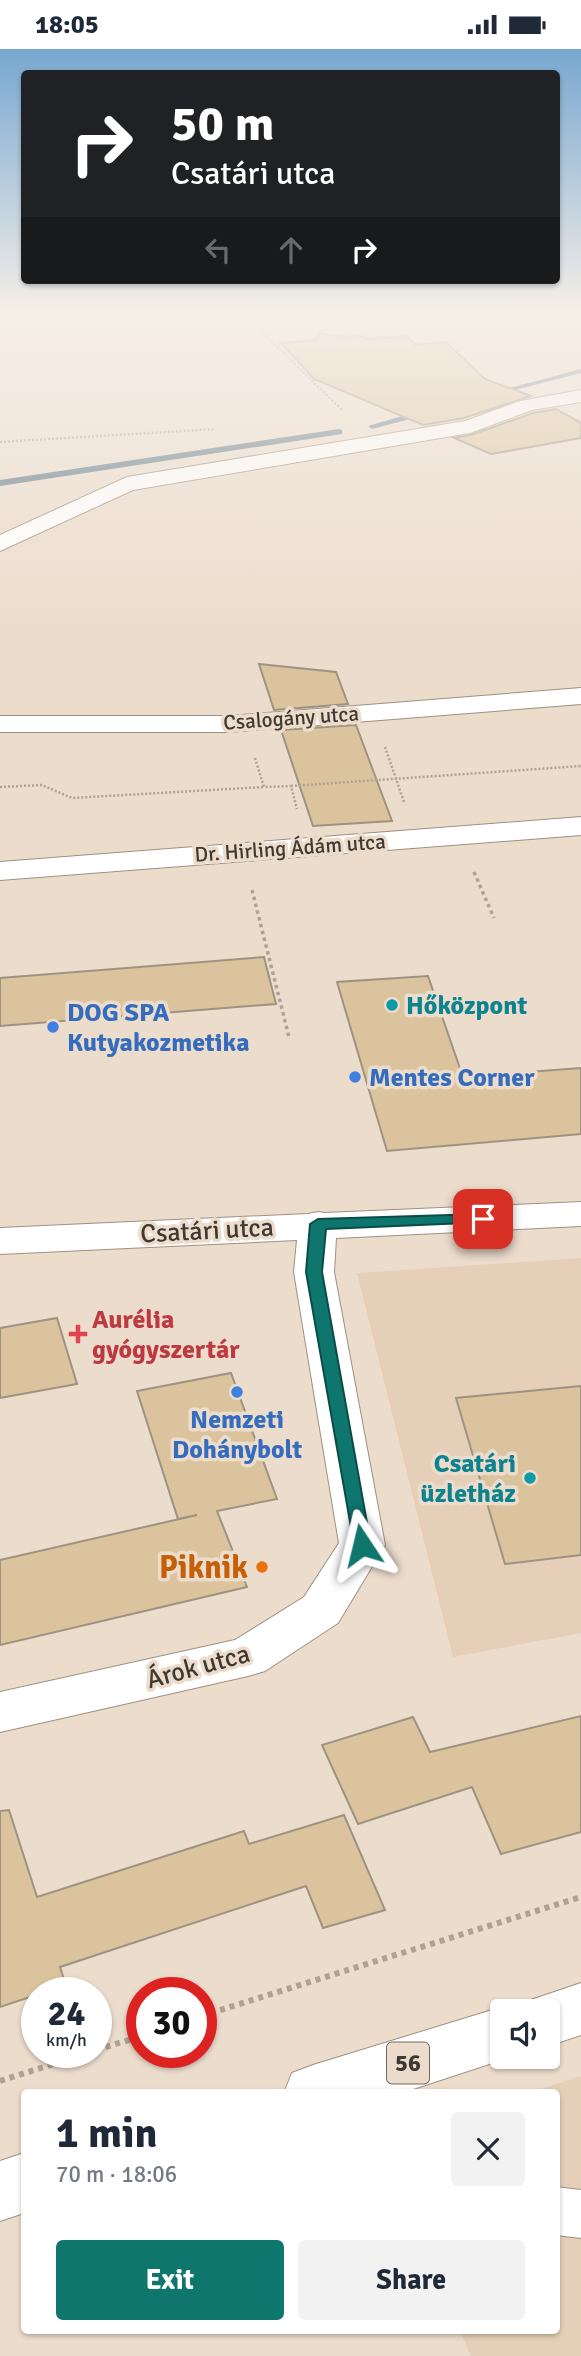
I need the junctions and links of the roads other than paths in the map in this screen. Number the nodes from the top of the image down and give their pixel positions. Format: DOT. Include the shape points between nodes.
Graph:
graph roads {
  1 [pos="487,420"];
  2 [pos="0,544"];
  3 [pos="581,696"];
  4 [pos="0,724"];
  5 [pos="581,826"];
  6 [pos="0,871"];
  7 [pos="581,1214"];
  8 [pos="318,1224"];
  9 [pos="0,1241"];
  10 [pos="0,1712"];
  11 [pos="581,2009"];
  12 [pos="560,2015"];
  13 [pos="490,2038"];
  14 [pos="326,2089"];
  15 [pos="21,2184"];
  16 [pos="0,2191"];
  17 [pos="560,2211"];
  18 [pos="581,2214"];
  1 -- 2 [label="street" via="127,484"];
  3 -- 4 [label="street, Csalogány utca" via="228,724"];
  5 -- 6 [label="street, Dr. Hirling Ádám utca"];
  7 -- 8 [label="street, Csatári utca"];
  8 -- 9 [label="street, Csatári utca"];
  8 -- 10 [label="street, Árok utca" via="314,1272 362,1545 321,1610 248,1657"];
  11 -- 12 [label="street"];
  13 -- 14 [label="street, 56"];
  15 -- 16 [label="street"];
  17 -- 18 [label="lane"];
}
